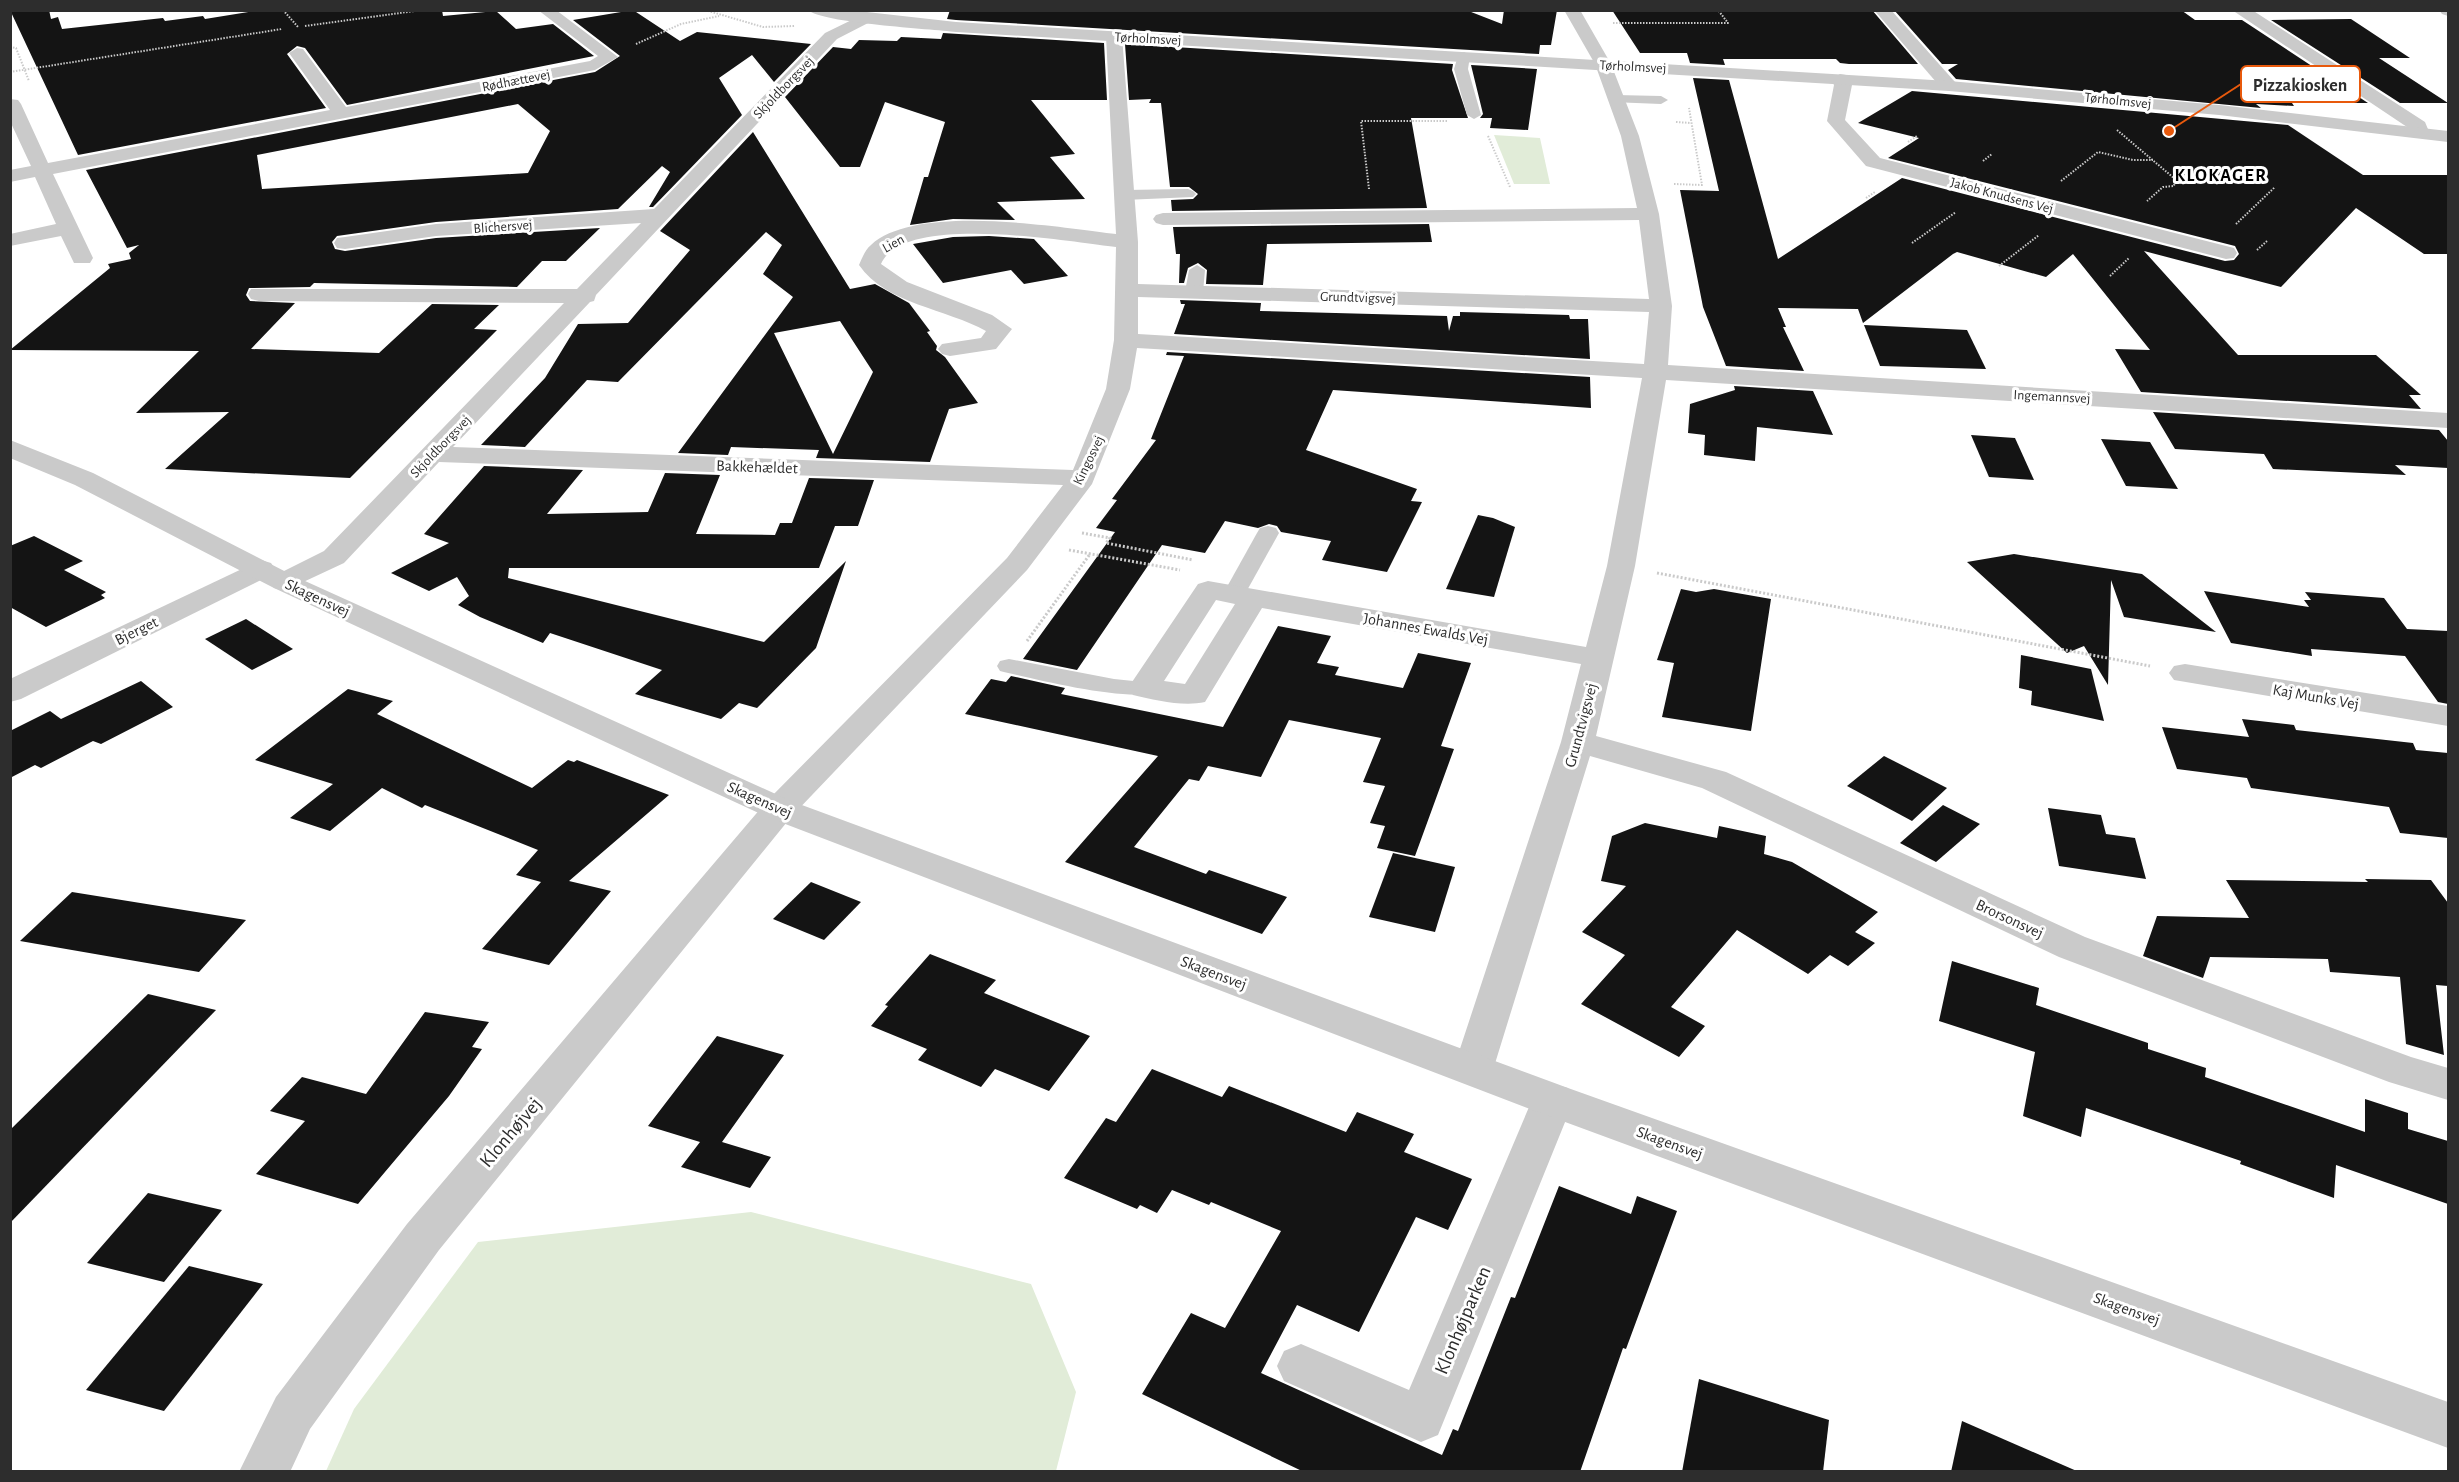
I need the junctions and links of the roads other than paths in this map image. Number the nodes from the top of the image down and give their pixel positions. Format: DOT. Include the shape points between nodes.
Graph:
graph roads {
  1 [pos="1882,10"];
  2 [pos="2240,10"];
  3 [pos="546,11"];
  4 [pos="823,12"];
  5 [pos="1576,17"];
  6 [pos="866,18"];
  7 [pos="1114,36"];
  8 [pos="297,53"];
  9 [pos="1464,56"];
  10 [pos="1603,64"];
  11 [pos="1840,79"];
  12 [pos="1949,86"];
  13 [pos="1616,99"];
  14 [pos="12,104"];
  15 [pos="342,112"];
  16 [pos="1665,115"];
  17 [pos="1475,119"];
  18 [pos="2421,134"];
  19 [pos="2448,137"];
  20 [pos="42,170"];
  21 [pos="10,176"];
  22 [pos="1188,194"];
  23 [pos="1124,195"];
  24 [pos="1649,214"];
  25 [pos="662,215"];
  26 [pos="1163,219"];
  27 [pos="68,228"];
  28 [pos="10,240"];
  29 [pos="1127,242"];
  30 [pos="345,243"];
  31 [pos="2217,251"];
  32 [pos="82,258"];
  33 [pos="1127,291"];
  34 [pos="259,294"];
  35 [pos="586,296"];
  36 [pos="1661,306"];
  37 [pos="1126,339"];
  38 [pos="950,349"];
  39 [pos="1655,372"];
  40 [pos="2448,420"];
  41 [pos="10,448"];
  42 [pos="432,454"];
  43 [pos="1083,478"];
  44 [pos="1268,533"];
  45 [pos="272,575"];
  46 [pos="1236,588"];
  47 [pos="1598,658"];
  48 [pos="1009,666"];
  49 [pos="2185,673"];
  50 [pos="1144,688"];
  51 [pos="10,692"];
  52 [pos="2448,716"];
  53 [pos="1578,742"];
  54 [pos="779,808"];
  55 [pos="1473,1070"];
  56 [pos="2448,1084"];
  57 [pos="1553,1100"];
  58 [pos="1301,1366"];
  59 [pos="2448,1425"];
  60 [pos="264,1472"];
  1 -- 12 [label="street"];
  2 -- 18 [label="street" via="2418,126"];
  3 -- 15 [label="street, Rødhættevej" via="610,57 595,65"];
  4 -- 6 [label="street, Tørholmsvej"];
  5 -- 10 [label="street, Grundtvigsvej"];
  6 -- 7 [label="street, Tørholmsvej"];
  6 -- 25 [label="street, Skjoldborgsvej" via="831,36"];
  7 -- 9 [label="street, Tørholmsvej"];
  7 -- 23 [label="street, Kingosvej"];
  8 -- 15 [label="street"];
  9 -- 10 [label="street, Tørholmsvej"];
  9 -- 17 [label="lane" via="1461,69"];
  10 -- 11 [label="street, Tørholmsvej"];
  10 -- 13 [label="street, Grundtvigsvej"];
  11 -- 12 [label="street, Tørholmsvej"];
  11 -- 31 [label="street, Jakob Knudsens Vej" via="1843,85 1836,120 1873,162"];
  12 -- 18 [label="street, Tørholmsvej" via="2077,96"];
  13 -- 16 [label="lane" via="1659,95"];
  13 -- 24 [label="street, Grundtvigsvej" via="1630,136"];
  14 -- 20 [label="street"];
  15 -- 20 [label="street, Rødhættevej"];
  18 -- 19 [label="street, Tørholmsvej"];
  20 -- 21 [label="street, Rødhættevej"];
  20 -- 27 [label="street"];
  22 -- 23 [label="lane"];
  23 -- 29 [label="street, Kingosvej"];
  24 -- 26 [label="street"];
  24 -- 36 [label="street, Grundtvigsvej"];
  25 -- 30 [label="street, Blichersvej" via="436,230"];
  25 -- 35 [label="street, Skjoldborgsvej"];
  27 -- 28 [label="street"];
  27 -- 32 [label="street"];
  29 -- 33 [label="street, Kingosvej"];
  29 -- 38 [label="street, Lien" via="951,227 907,235 879,249 870,265 884,279 913,294 981,316 1000,328 988,344"];
  33 -- 36 [label="street, Grundtvigsvej" via="1196,281"];
  33 -- 37 [label="street, Kingosvej"];
  34 -- 35 [label="street"];
  35 -- 42 [label="street, Skjoldborgsvej"];
  36 -- 39 [label="street, Grundtvigsvej"];
  37 -- 39 [label="street"];
  37 -- 43 [label="street, Kingosvej" via="1118,389"];
  39 -- 40 [label="street, Ingemannsvej"];
  39 -- 47 [label="street, Grundtvigsvej" via="1621,566"];
  41 -- 45 [label="street, Skagensvej" via="84,479"];
  42 -- 43 [label="street, Bakkehældet"];
  42 -- 45 [label="street, Skjoldborgsvej" via="334,557"];
  43 -- 54 [label="street, Kingosvej" via="1017,564"];
  44 -- 46 [label="lane"];
  45 -- 51 [label="street, Bjerget"];
  45 -- 54 [label="street, Skagensvej"];
  46 -- 47 [label="street, Johannes Ewalds Vej"];
  46 -- 50 [label="street"];
  46 -- 50 [label="street" via="1194,695"];
  47 -- 53 [label="street, Grundtvigsvej"];
  48 -- 50 [label="lane"];
  49 -- 52 [label="street, Kaj Munks Vej"];
  53 -- 55 [label="street, Grundtvigsvej"];
  53 -- 56 [label="street, Brorsonsvej" via="1714,780 2072,947 2403,1071"];
  54 -- 55 [label="street, Skagensvej"];
  54 -- 60 [label="street, Klonhøjvej" via="423,1237 293,1413"];
  55 -- 57 [label="street, Skagensvej"];
  57 -- 58 [label="street, Klonhøjparken" via="1421,1419"];
  57 -- 59 [label="street, Skagensvej"];
}
